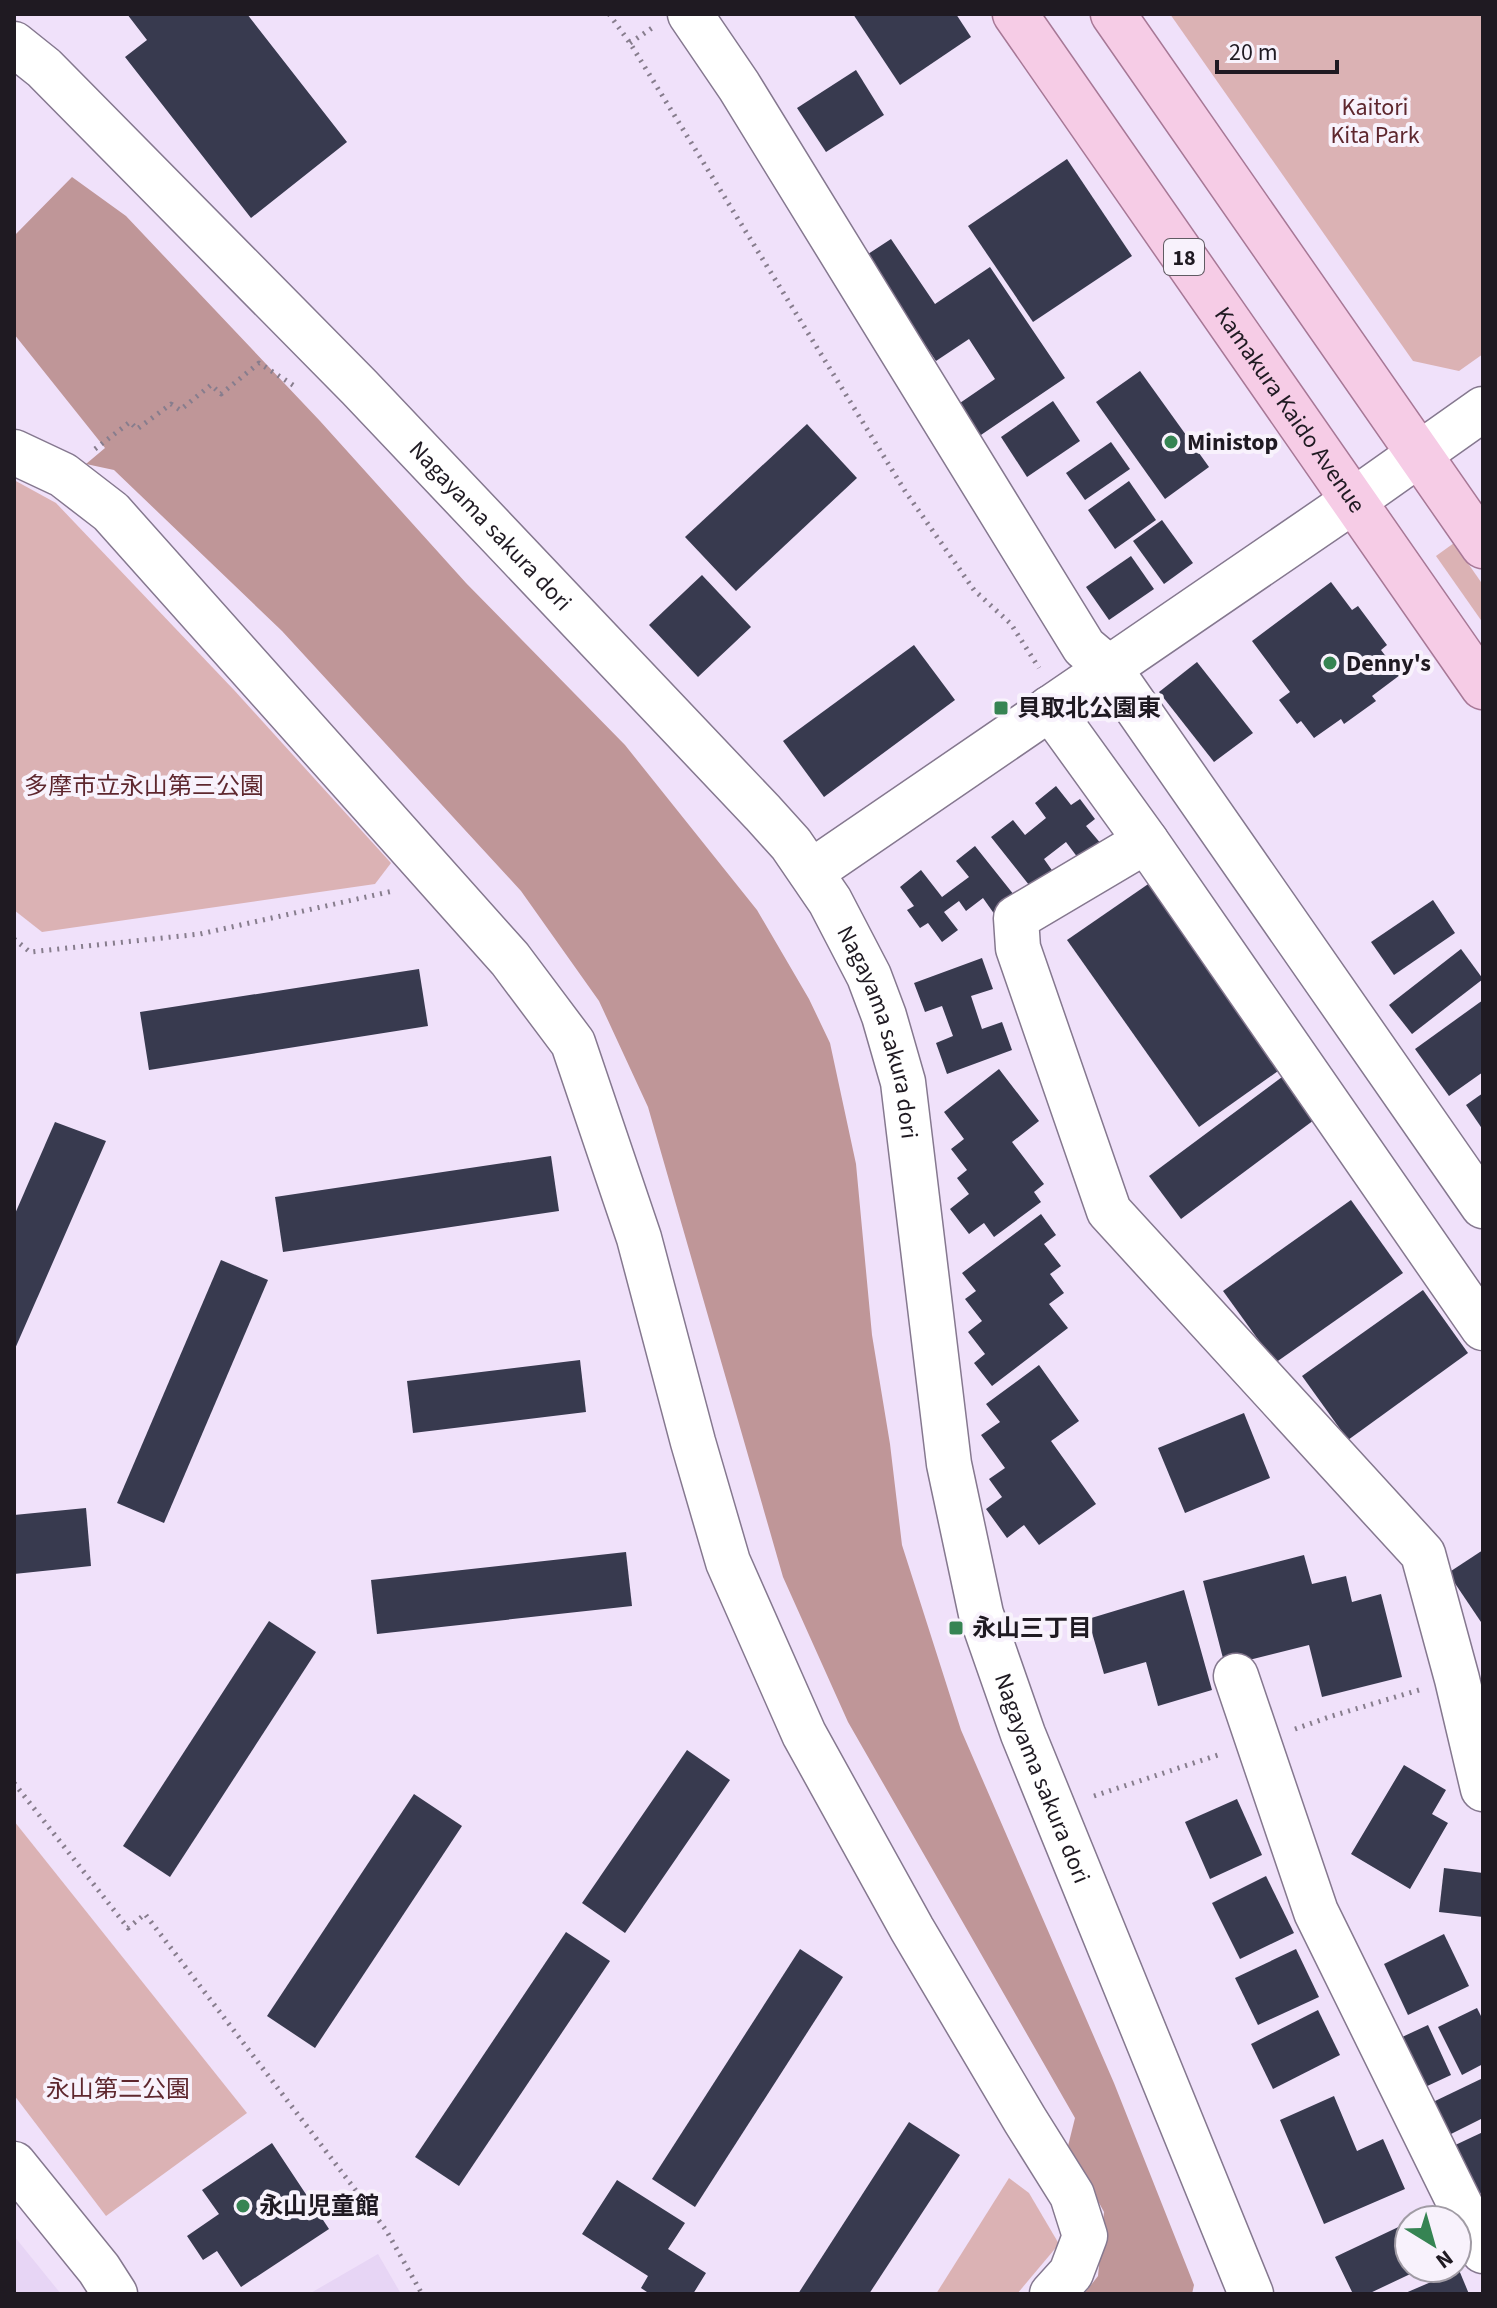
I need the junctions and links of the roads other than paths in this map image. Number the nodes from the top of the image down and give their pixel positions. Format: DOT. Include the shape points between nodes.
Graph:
graph roads {
  1 [pos="1015,14"];
  2 [pos="1113,14"];
  3 [pos="671,21"];
  4 [pos="14,44"];
  5 [pos="1483,409"];
  6 [pos="14,452"];
  7 [pos="1420,455"];
  8 [pos="1353,501"];
  9 [pos="1483,546"];
  10 [pos="1109,668"];
  11 [pos="1483,687"];
  12 [pos="1047,692"];
  13 [pos="1146,841"];
  14 [pos="811,872"];
  15 [pos="1483,1206"];
  16 [pos="1483,1328"];
  17 [pos="1236,1676"];
  18 [pos="1470,1678"];
  19 [pos="1483,1789"];
  20 [pos="14,2164"];
  21 [pos="1483,2251"];
  22 [pos="115,2294"];
  23 [pos="1052,2294"];
  24 [pos="1251,2294"];
  1 -- 8 [label="main road, Kamakura Kaido Avenue / 18"];
  2 -- 7 [label="main road"];
  3 -- 10 [label="street" via="739,86 1084,647"];
  4 -- 14 [label="street, Nagayama sakura dori" via="44,68 359,387 763,813"];
  5 -- 7 [label="street"];
  6 -- 23 [label="street" via="63,475 111,512 510,959 573,1043 639,1238 728,1562 804,1734 912,1929 1072,2195 1085,2236 1071,2273"];
  7 -- 8 [label="street"];
  7 -- 9 [label="main road"];
  8 -- 10 [label="street"];
  8 -- 11 [label="main road, Kamakura Kaido Avenue / 18"];
  10 -- 12 [label="street"];
  10 -- 15 [label="street"];
  12 -- 13 [label="street"];
  12 -- 14 [label="street"];
  13 -- 16 [label="street"];
  13 -- 18 [label="street" via="1016,918 1018,948 1109,1211 1423,1554"];
  14 -- 24 [label="street, Nagayama sakura dori" via="869,976 903,1082 949,1464 981,1614 1023,1734"];
  17 -- 21 [label="street" via="1316,1912"];
  18 -- 19 [label="street"];
  20 -- 22 [label="street"];
}
